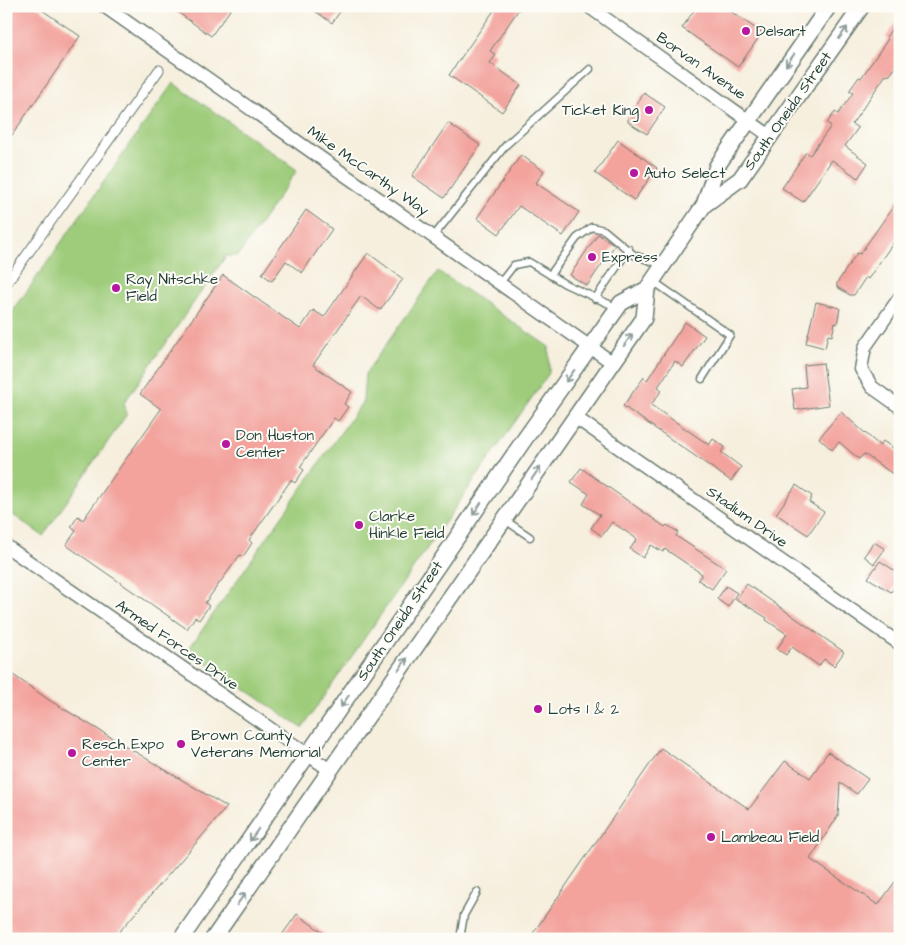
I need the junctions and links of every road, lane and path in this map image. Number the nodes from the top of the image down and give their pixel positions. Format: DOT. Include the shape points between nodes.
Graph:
graph roads {
  1 [pos="104,6"];
  2 [pos="588,6"];
  3 [pos="828,6"];
  4 [pos="862,6"];
  5 [pos="590,69"];
  6 [pos="159,70"];
  7 [pos="748,119"];
  8 [pos="770,136"];
  9 [pos="704,205"];
  10 [pos="433,237"];
  11 [pos="630,249"];
  12 [pos="664,265"];
  13 [pos="550,275"];
  14 [pos="500,283"];
  15 [pos="6,284"];
  16 [pos="650,285"];
  17 [pos="900,297"];
  18 [pos="595,299"];
  19 [pos="618,308"];
  20 [pos="591,347"];
  21 [pos="613,362"];
  22 [pos="702,379"];
  23 [pos="900,406"];
  24 [pos="575,417"];
  25 [pos="504,519"];
  26 [pos="530,536"];
  27 [pos="6,546"];
  28 [pos="900,644"];
  29 [pos="308,755"];
  30 [pos="330,770"];
  31 [pos="477,892"];
  32 [pos="181,939"];
  33 [pos="213,939"];
  34 [pos="460,939"];
  1 -- 10 [label="street, Mike McCarthy Way"];
  2 -- 7 [label="street, Borvan Avenue"];
  3 -- 7 [label="street, South Oneida Street, one-way"];
  8 -- 4 [label="street, South Oneida Street, one-way"];
  5 -- 10 [label="lane" via="506,145"];
  6 -- 15 [label="street"];
  7 -- 8 [label="street, Borvan Avenue"];
  7 -- 9 [label="street, South Oneida Street" via="717,166"];
  8 -- 9 [label="street, South Oneida Street" via="740,180"];
  9 -- 12 [label="street, South Oneida Street"];
  10 -- 14 [label="street, Mike McCarthy Way"];
  11 -- 12 [label="lane" via="634,255"];
  11 -- 13 [label="lane" via="604,230 592,227 577,238"];
  11 -- 18 [label="lane"];
  12 -- 16 [label="street, South Oneida Street"];
  13 -- 14 [label="lane" via="529,262 514,265"];
  13 -- 18 [label="lane"];
  14 -- 20 [label="street, Mike McCarthy Way"];
  16 -- 19 [label="street, South Oneida Street"];
  21 -- 16 [label="street, South Oneida Street, one-way" via="644,318"];
  16 -- 22 [label="lane" via="730,335"];
  17 -- 23 [label="street" via="864,347 861,369 872,387"];
  18 -- 19 [label="lane"];
  19 -- 20 [label="street, South Oneida Street"];
  20 -- 21 [label="street, Mike McCarthy Way"];
  20 -- 29 [label="street, South Oneida Street, one-way"];
  21 -- 24 [label="street, South Oneida Street"];
  25 -- 24 [label="street, South Oneida Street, one-way"];
  24 -- 28 [label="street, Stadium Drive"];
  25 -- 26 [label="lane"];
  30 -- 25 [label="street, South Oneida Street, one-way"];
  27 -- 29 [label="street, Armed Forces Drive"];
  29 -- 30 [label="street, Armed Forces Drive"];
  29 -- 32 [label="street, South Oneida Street, one-way"];
  33 -- 30 [label="street, South Oneida Street, one-way"];
  31 -- 34 [label="lane" via="464,915"];
}
